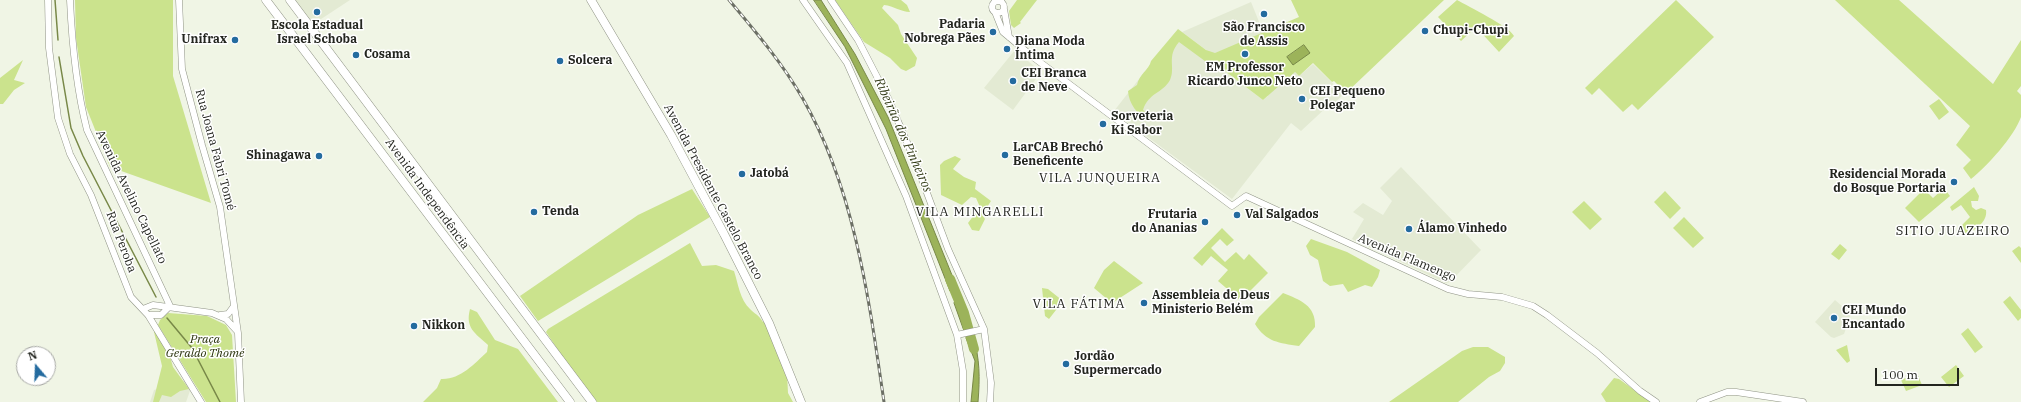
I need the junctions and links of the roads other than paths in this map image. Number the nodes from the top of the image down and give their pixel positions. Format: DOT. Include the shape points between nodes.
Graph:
graph roads {
  1 [pos="48,0"];
  2 [pos="70,0"];
  3 [pos="180,0"];
  4 [pos="266,0"];
  5 [pos="290,0"];
  6 [pos="591,0"];
  7 [pos="803,0"];
  8 [pos="832,0"];
  9 [pos="1000,0"];
  10 [pos="992,3"];
  11 [pos="1004,9"];
  12 [pos="996,12"];
  13 [pos="1009,37"];
  14 [pos="170,306"];
  15 [pos="234,306"];
  16 [pos="143,309"];
  17 [pos="148,315"];
  18 [pos="220,315"];
  19 [pos="984,329"];
  20 [pos="238,332"];
  21 [pos="960,334"];
  22 [pos="201,402"];
  23 [pos="241,402"];
  24 [pos="570,402"];
  25 [pos="592,402"];
  26 [pos="801,402"];
  27 [pos="963,402"];
  28 [pos="990,402"];
  29 [pos="1656,402"];
  30 [pos="1700,402"];
  31 [pos="1803,402"];
  1 -- 16 [label="street, Rua Peroba" via="49,48 58,118 70,154 92,195 131,297"];
  2 -- 14 [label="street, Avenida Avelino Capellato" via="72,45 87,130"];
  3 -- 15 [label="street, Rua Joana Fabri Tomé" via="182,68 218,195"];
  4 -- 24 [label="main road, Avenida Independência"];
  5 -- 25 [label="main road, Avenida Independência"];
  6 -- 26 [label="main road, Avenida Presidente Castelo Branco" via="671,135 724,234 769,323"];
  7 -- 21 [label="street" via="839,50 865,101 906,196"];
  8 -- 19 [label="street" via="858,40 888,98 948,249"];
  9 -- 10 [label="street"];
  9 -- 11 [label="street"];
  10 -- 12 [label="street"];
  11 -- 12 [label="street"];
  11 -- 13 [label="street"];
  12 -- 13 [label="street" via="1001,27"];
  13 -- 29 [label="street, Avenida Flamengo" via="1141,140 1232,206 1246,196 1448,289 1468,294 1502,297 1533,306 1597,353"];
  14 -- 16 [label="street" via="153,305"];
  14 -- 17 [label="street" via="161,315"];
  14 -- 18 [label="street"];
  15 -- 18 [label="street" via="228,314"];
  15 -- 20 [label="street, Rua Joana Fabri Tomé"];
  16 -- 17 [label="street"];
  17 -- 22 [label="street"];
  18 -- 20 [label="street"];
  19 -- 21 [label="street"];
  19 -- 28 [label="street" via="991,383"];
  20 -- 23 [label="street, Rua Joana Fabri Tomé"];
  21 -- 27 [label="street"];
  30 -- 31 [label="street" via="1727,392"];
}
